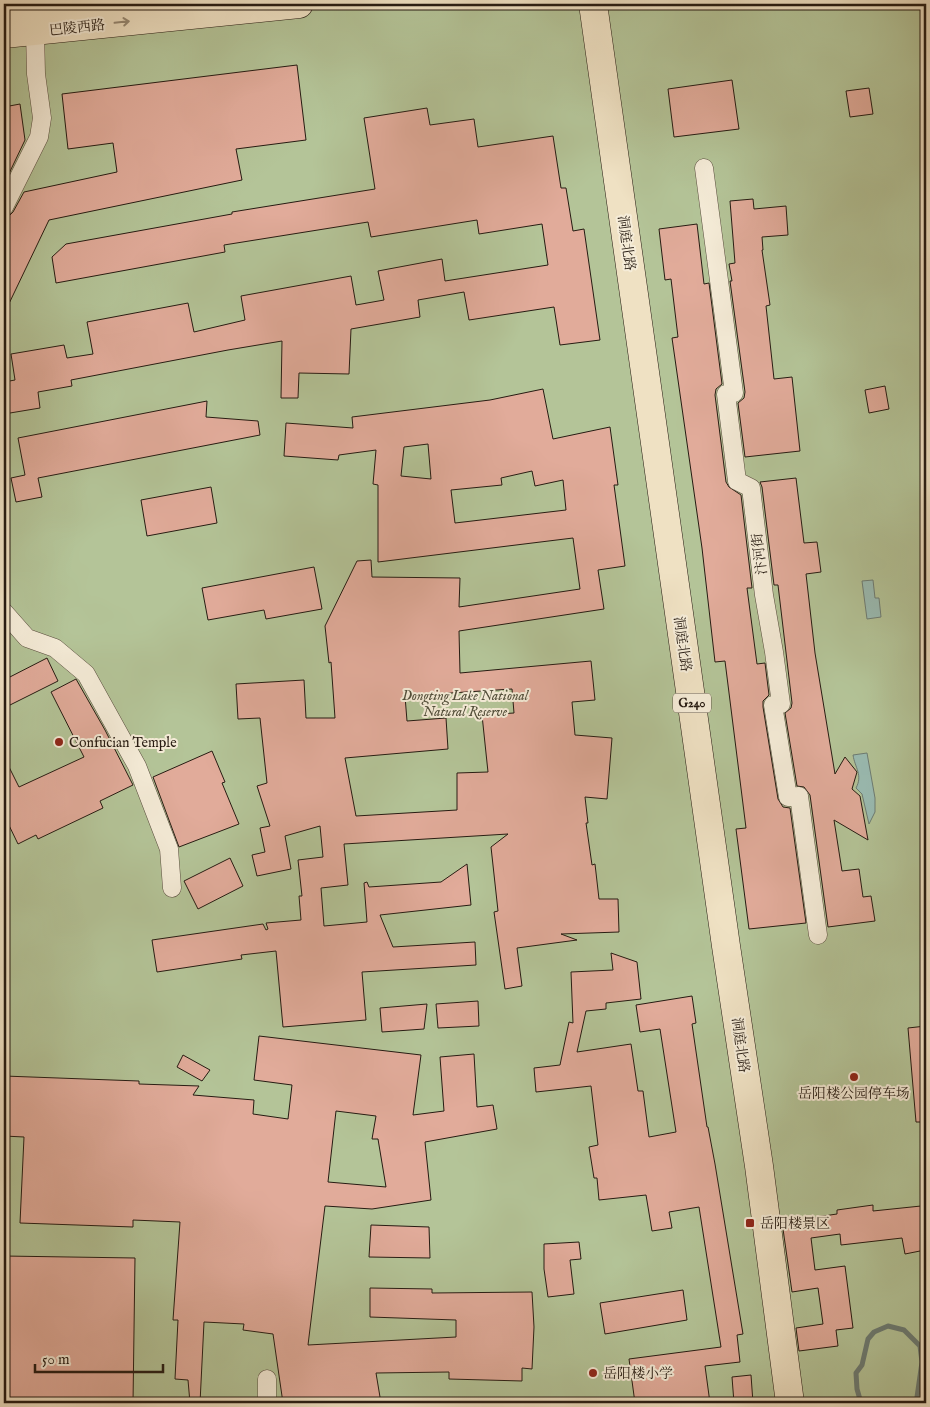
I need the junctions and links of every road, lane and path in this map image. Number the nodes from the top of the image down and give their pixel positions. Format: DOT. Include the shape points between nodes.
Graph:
graph roads {
  1 [pos="98,4"];
  2 [pos="299,4"];
  3 [pos="582,4"];
  4 [pos="593,4"];
  5 [pos="4,12"];
  6 [pos="35,31"];
  7 [pos="4,34"];
  8 [pos="704,168"];
  9 [pos="4,206"];
  10 [pos="4,612"];
  11 [pos="172,888"];
  12 [pos="818,935"];
  13 [pos="267,1379"];
  14 [pos="267,1403"];
  15 [pos="778,1403"];
  16 [pos="790,1403"];
  1 -- 5 [label="main road, 巴陵西路"];
  6 -- 2 [label="main road, 巴陵西路, one-way"];
  3 -- 15 [label="main road, 洞庭北路 / G240" via="748,1166"];
  4 -- 16 [label="main road, 洞庭北路 / G240"];
  6 -- 7 [label="main road, 巴陵西路"];
  6 -- 9 [label="street" via="42,118 39,136"];
  8 -- 12 [label="street, 汴河街" via="734,393 726,394 737,481 751,488 781,704 773,705 788,797 799,796"];
  10 -- 11 [label="street" via="27,638 56,648 86,674 137,766 169,849"];
  13 -- 14 [label="street"];
}
